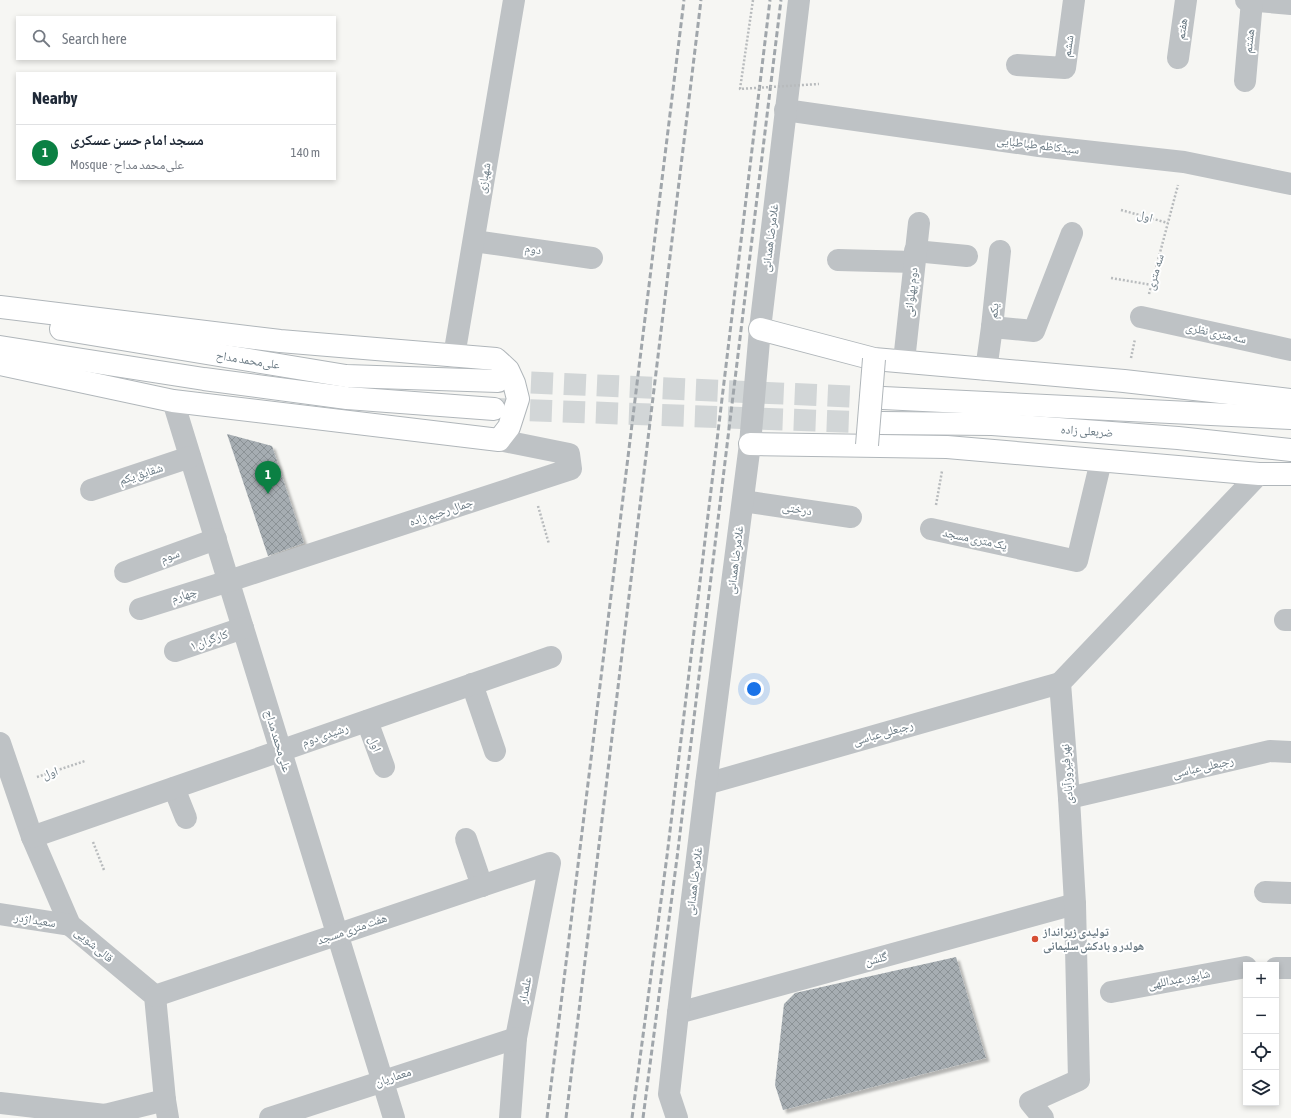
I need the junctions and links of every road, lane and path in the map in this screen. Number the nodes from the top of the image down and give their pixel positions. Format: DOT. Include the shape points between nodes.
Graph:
graph roads {
  1 [pos="514,0"];
  2 [pos="753,0"];
  3 [pos="798,0"];
  4 [pos="1074,0"];
  5 [pos="1186,0"];
  6 [pos="1249,0"];
  7 [pos="1291,4"];
  8 [pos="1178,58"];
  9 [pos="1017,65"];
  10 [pos="1244,81"];
  11 [pos="819,84"];
  12 [pos="785,110"];
  13 [pos="1184,162"];
  14 [pos="1291,184"];
  15 [pos="1121,210"];
  16 [pos="919,223"];
  17 [pos="1168,223"];
  18 [pos="1072,233"];
  19 [pos="474,241"];
  20 [pos="1000,252"];
  21 [pos="967,256"];
  22 [pos="914,257"];
  23 [pos="592,258"];
  24 [pos="838,260"];
  25 [pos="1111,278"];
  26 [pos="1152,285"];
  27 [pos="0,307"];
  28 [pos="1141,317"];
  29 [pos="0,318"];
  30 [pos="992,327"];
  31 [pos="760,329"];
  32 [pos="0,347"];
  33 [pos="1291,350"];
  34 [pos="454,356"];
  35 [pos="874,359"];
  36 [pos="904,362"];
  37 [pos="0,364"];
  38 [pos="986,370"];
  39 [pos="498,381"];
  40 [pos="1124,381"];
  41 [pos="882,398"];
  42 [pos="1291,400"];
  43 [pos="173,401"];
  44 [pos="494,409"];
  45 [pos="1291,418"];
  46 [pos="882,424"];
  47 [pos="499,440"];
  48 [pos="750,444"];
  49 [pos="867,445"];
  50 [pos="947,448"];
  51 [pos="1291,450"];
  52 [pos="190,457"];
  53 [pos="1101,461"];
  54 [pos="1259,474"];
  55 [pos="1291,474"];
  56 [pos="532,482"];
  57 [pos="91,490"];
  58 [pos="743,501"];
  59 [pos="851,518"];
  60 [pos="931,529"];
  61 [pos="216,539"];
  62 [pos="549,544"];
  63 [pos="125,572"];
  64 [pos="229,581"];
  65 [pos="140,609"];
  66 [pos="243,628"];
  67 [pos="175,651"];
  68 [pos="551,657"];
  69 [pos="1060,683"];
  70 [pos="472,684"];
  71 [pos="367,721"];
  72 [pos="0,743"];
  73 [pos="281,751"];
  74 [pos="495,751"];
  75 [pos="1291,752"];
  76 [pos="86,761"];
  77 [pos="384,767"];
  78 [pos="706,784"];
  79 [pos="14,785"];
  80 [pos="174,788"];
  81 [pos="1069,798"];
  82 [pos="186,818"];
  83 [pos="84,819"];
  84 [pos="32,837"];
  85 [pos="466,839"];
  86 [pos="550,863"];
  87 [pos="104,870"];
  88 [pos="482,886"];
  89 [pos="1264,892"];
  90 [pos="1291,893"];
  91 [pos="1075,904"];
  92 [pos="0,914"];
  93 [pos="70,925"];
  94 [pos="337,934"];
  95 [pos="1243,967"];
  96 [pos="1279,968"];
  97 [pos="1291,968"];
  98 [pos="1111,992"];
  99 [pos="155,996"];
  100 [pos="678,1013"];
  101 [pos="516,1038"];
  102 [pos="382,1081"];
  103 [pos="0,1103"];
  104 [pos="166,1109"];
  105 [pos="105,1117"];
  106 [pos="277,1117"];
  107 [pos="394,1118"];
  108 [pos="510,1118"];
  109 [pos="677,1118"];
  110 [pos="1043,1118"];
  1 -- 19 [label="street, شهبازی"];
  2 -- 11 [label="path, bridge" via="740,89"];
  3 -- 12 [label="street, غلامرضا همدانی"];
  4 -- 9 [label="street, ششم" via="1065,68"];
  5 -- 8 [label="street, هفتم"];
  6 -- 7 [label="street"];
  6 -- 10 [label="street, هشتم"];
  12 -- 13 [label="street, سیدکاظم طباطبایی" via="1032,145"];
  12 -- 31 [label="street, غلامرضا همدانی"];
  13 -- 14 [label="street, سیدکاظم طباطبایی"];
  13 -- 17 [label="path, سه متری"];
  15 -- 17 [label="path, اول"];
  16 -- 22 [label="street, دوم پهلوانی"];
  17 -- 26 [label="path, سه متری"];
  18 -- 30 [label="street" via="1034,331"];
  19 -- 23 [label="street, دوم"];
  19 -- 34 [label="street, شهبازی"];
  20 -- 30 [label="street, یکم"];
  21 -- 22 [label="street"];
  22 -- 24 [label="street"];
  22 -- 36 [label="street, دوم پهلوانی"];
  25 -- 26 [label="path"];
  26 -- 28 [label="path, سه متری"];
  27 -- 34 [label="main road" via="280,341"];
  28 -- 33 [label="street, سه متری نظری"];
  28 -- 40 [label="path, سه متری"];
  29 -- 39 [label="main road, علی‌محمد مداح" via="346,376"];
  30 -- 38 [label="street, یکم"];
  31 -- 35 [label="main road"];
  31 -- 48 [label="street, غلامرضا همدانی"];
  32 -- 44 [label="main road, علی‌محمد مداح" via="347,398"];
  34 -- 47 [label="main road" via="496,359 508,370 518,399 510,427"];
  35 -- 36 [label="main road"];
  35 -- 49 [label="main road, bridge"];
  36 -- 38 [label="main road"];
  37 -- 43 [label="main road"];
  38 -- 40 [label="main road"];
  40 -- 42 [label="main road"];
  41 -- 45 [label="main road, ضربعلی زاده"];
  43 -- 47 [label="main road"];
  43 -- 52 [label="street, علی‌محمد مداح"];
  46 -- 51 [label="main road, ضربعلی زاده" via="992,424 1178,438"];
  47 -- 56 [label="street, جمال رحیم زاده" via="569,454 571,469"];
  48 -- 49 [label="main road"];
  48 -- 58 [label="street, غلامرضا همدانی"];
  49 -- 50 [label="main road"];
  50 -- 53 [label="main road"];
  50 -- 60 [label="path, یک متری مسجد"];
  52 -- 57 [label="street, شقایق یکم"];
  52 -- 61 [label="street, علی‌محمد مداح"];
  53 -- 54 [label="main road"];
  53 -- 60 [label="street, یک متری مسجد" via="1077,561"];
  54 -- 55 [label="main road"];
  54 -- 69 [label="street"];
  56 -- 62 [label="path"];
  56 -- 64 [label="street, جمال رحیم زاده"];
  58 -- 59 [label="street, درختی"];
  58 -- 78 [label="street, غلامرضا همدانی"];
  61 -- 63 [label="street, سوم"];
  61 -- 64 [label="street, علی‌محمد مداح"];
  64 -- 65 [label="street, چهارم"];
  64 -- 66 [label="street, علی‌محمد مداح"];
  66 -- 67 [label="street, کارگران ۱"];
  66 -- 73 [label="street, علی‌محمد مداح"];
  68 -- 70 [label="street, رشیدی دوم"];
  69 -- 78 [label="street, رجبعلی عباسی"];
  69 -- 81 [label="street, نهر فیروزآبادی"];
  70 -- 71 [label="street, رشیدی دوم"];
  70 -- 74 [label="street"];
  71 -- 73 [label="street, رشیدی دوم"];
  71 -- 77 [label="street, اول"];
  72 -- 79 [label="street, قالی شویی"];
  73 -- 80 [label="street, رشیدی دوم"];
  73 -- 94 [label="street, علی‌محمد مداح"];
  75 -- 81 [label="street, رجبعلی عباسی" via="1270,751"];
  76 -- 79 [label="path, اول"];
  78 -- 100 [label="street, غلامرضا همدانی"];
  79 -- 84 [label="street, قالی شویی"];
  80 -- 82 [label="street"];
  80 -- 83 [label="street, رشیدی دوم"];
  81 -- 91 [label="street, نهر فیروزآبادی"];
  83 -- 84 [label="street, رشیدی دوم"];
  83 -- 87 [label="path"];
  84 -- 93 [label="street, قالی شویی"];
  85 -- 88 [label="street"];
  86 -- 88 [label="street, هفت متری مسجد"];
  86 -- 101 [label="street, علمدار"];
  88 -- 94 [label="street, هفت متری مسجد"];
  89 -- 90 [label="street"];
  91 -- 100 [label="street, گلشن"];
  91 -- 110 [label="street, نهر فیروزآبادی" via="1079,1080 1030,1102"];
  92 -- 93 [label="street, سعید اژدر"];
  93 -- 99 [label="street, قالی شویی"];
  94 -- 99 [label="street, هفت متری مسجد"];
  94 -- 102 [label="street, علی‌محمد مداح"];
  95 -- 98 [label="street, شاپور عبداللهی"];
  96 -- 97 [label="street"];
  99 -- 104 [label="street"];
  100 -- 109 [label="street, غلامرضا همدانی" via="670,1094"];
  101 -- 102 [label="street, معماریان"];
  101 -- 108 [label="street, علمدار"];
  102 -- 106 [label="street, معماریان"];
  102 -- 107 [label="street"];
  103 -- 105 [label="street"];
  104 -- 105 [label="street"];
}
